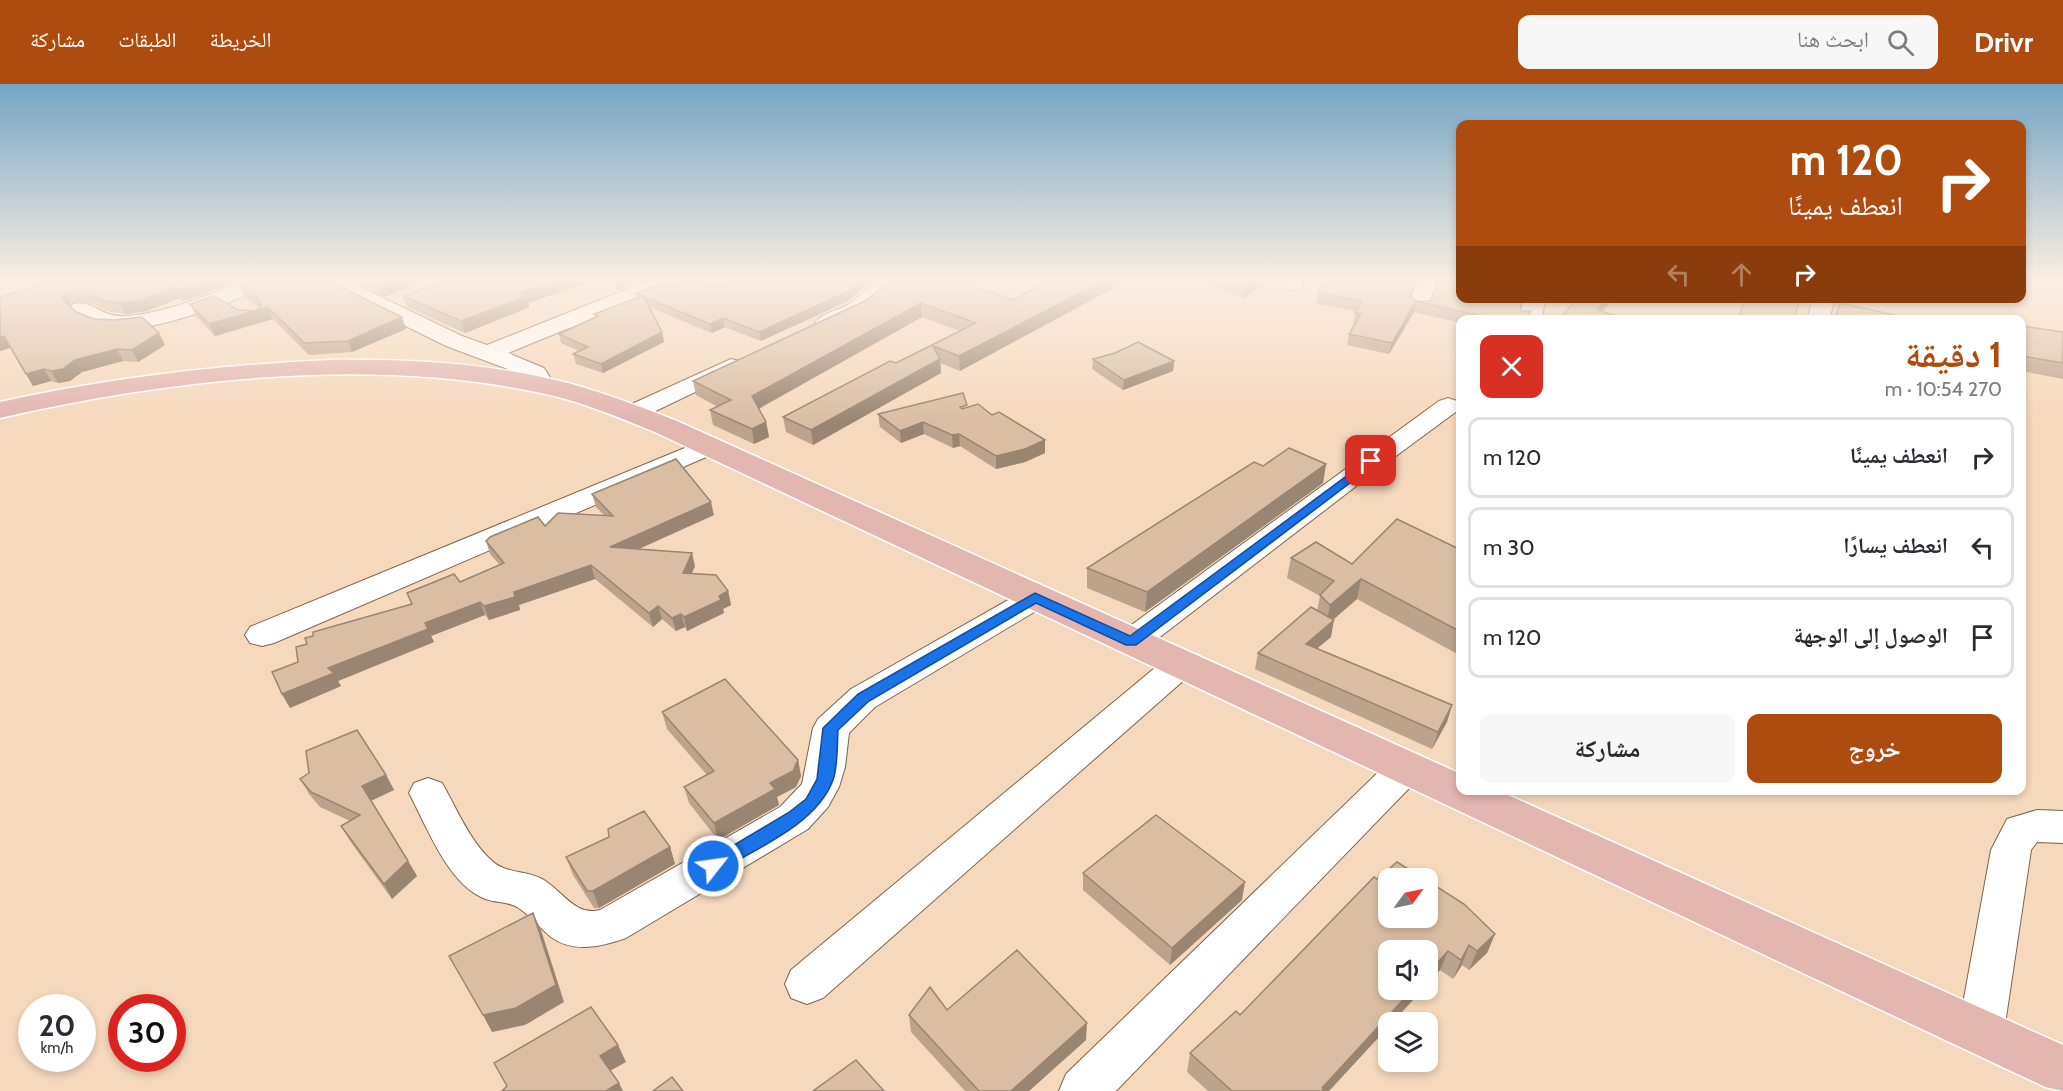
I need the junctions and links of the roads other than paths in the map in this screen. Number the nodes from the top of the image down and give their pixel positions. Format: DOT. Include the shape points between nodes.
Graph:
graph roads {
  1 [pos="424,327"];
  2 [pos="553,327"];
  3 [pos="816,327"];
  4 [pos="803,333"];
  5 [pos="485,354"];
  6 [pos="749,358"];
  7 [pos="543,385"];
  8 [pos="1448,406"];
  9 [pos="0,410"];
  10 [pos="632,413"];
  11 [pos="709,446"];
  12 [pos="1035,597"];
  13 [pos="262,635"];
  14 [pos="1131,642"];
  15 [pos="1180,664"];
  16 [pos="1406,768"];
  17 [pos="1456,791"];
  18 [pos="428,793"];
  19 [pos="1466,795"];
  20 [pos="2063,827"];
  21 [pos="807,984"];
  22 [pos="1981,1031"];
  23 [pos="2063,1070"];
  24 [pos="1083,1091"];
  1 -- 5 [label="street"];
  2 -- 5 [label="street"];
  3 -- 4 [label="street"];
  5 -- 7 [label="street" via="535,373"];
  6 -- 10 [label="street"];
  7 -- 9 [label="main road" via="481,373 410,368 283,369 106,388"];
  7 -- 10 [label="main road"];
  8 -- 14 [label="street"];
  10 -- 11 [label="main road"];
  11 -- 12 [label="main road"];
  11 -- 13 [label="street"];
  12 -- 14 [label="main road"];
  12 -- 18 [label="street" via="863,698 831,728 825,780 812,803 794,818 611,925 594,930 569,926 527,891 495,885 476,872"];
  14 -- 15 [label="main road"];
  15 -- 16 [label="main road"];
  15 -- 21 [label="street"];
  16 -- 17 [label="main road"];
  16 -- 24 [label="street"];
  19 -- 22 [label="main road"];
  20 -- 22 [label="street" via="2021,830 2011,850"];
  22 -- 23 [label="main road"];
}
